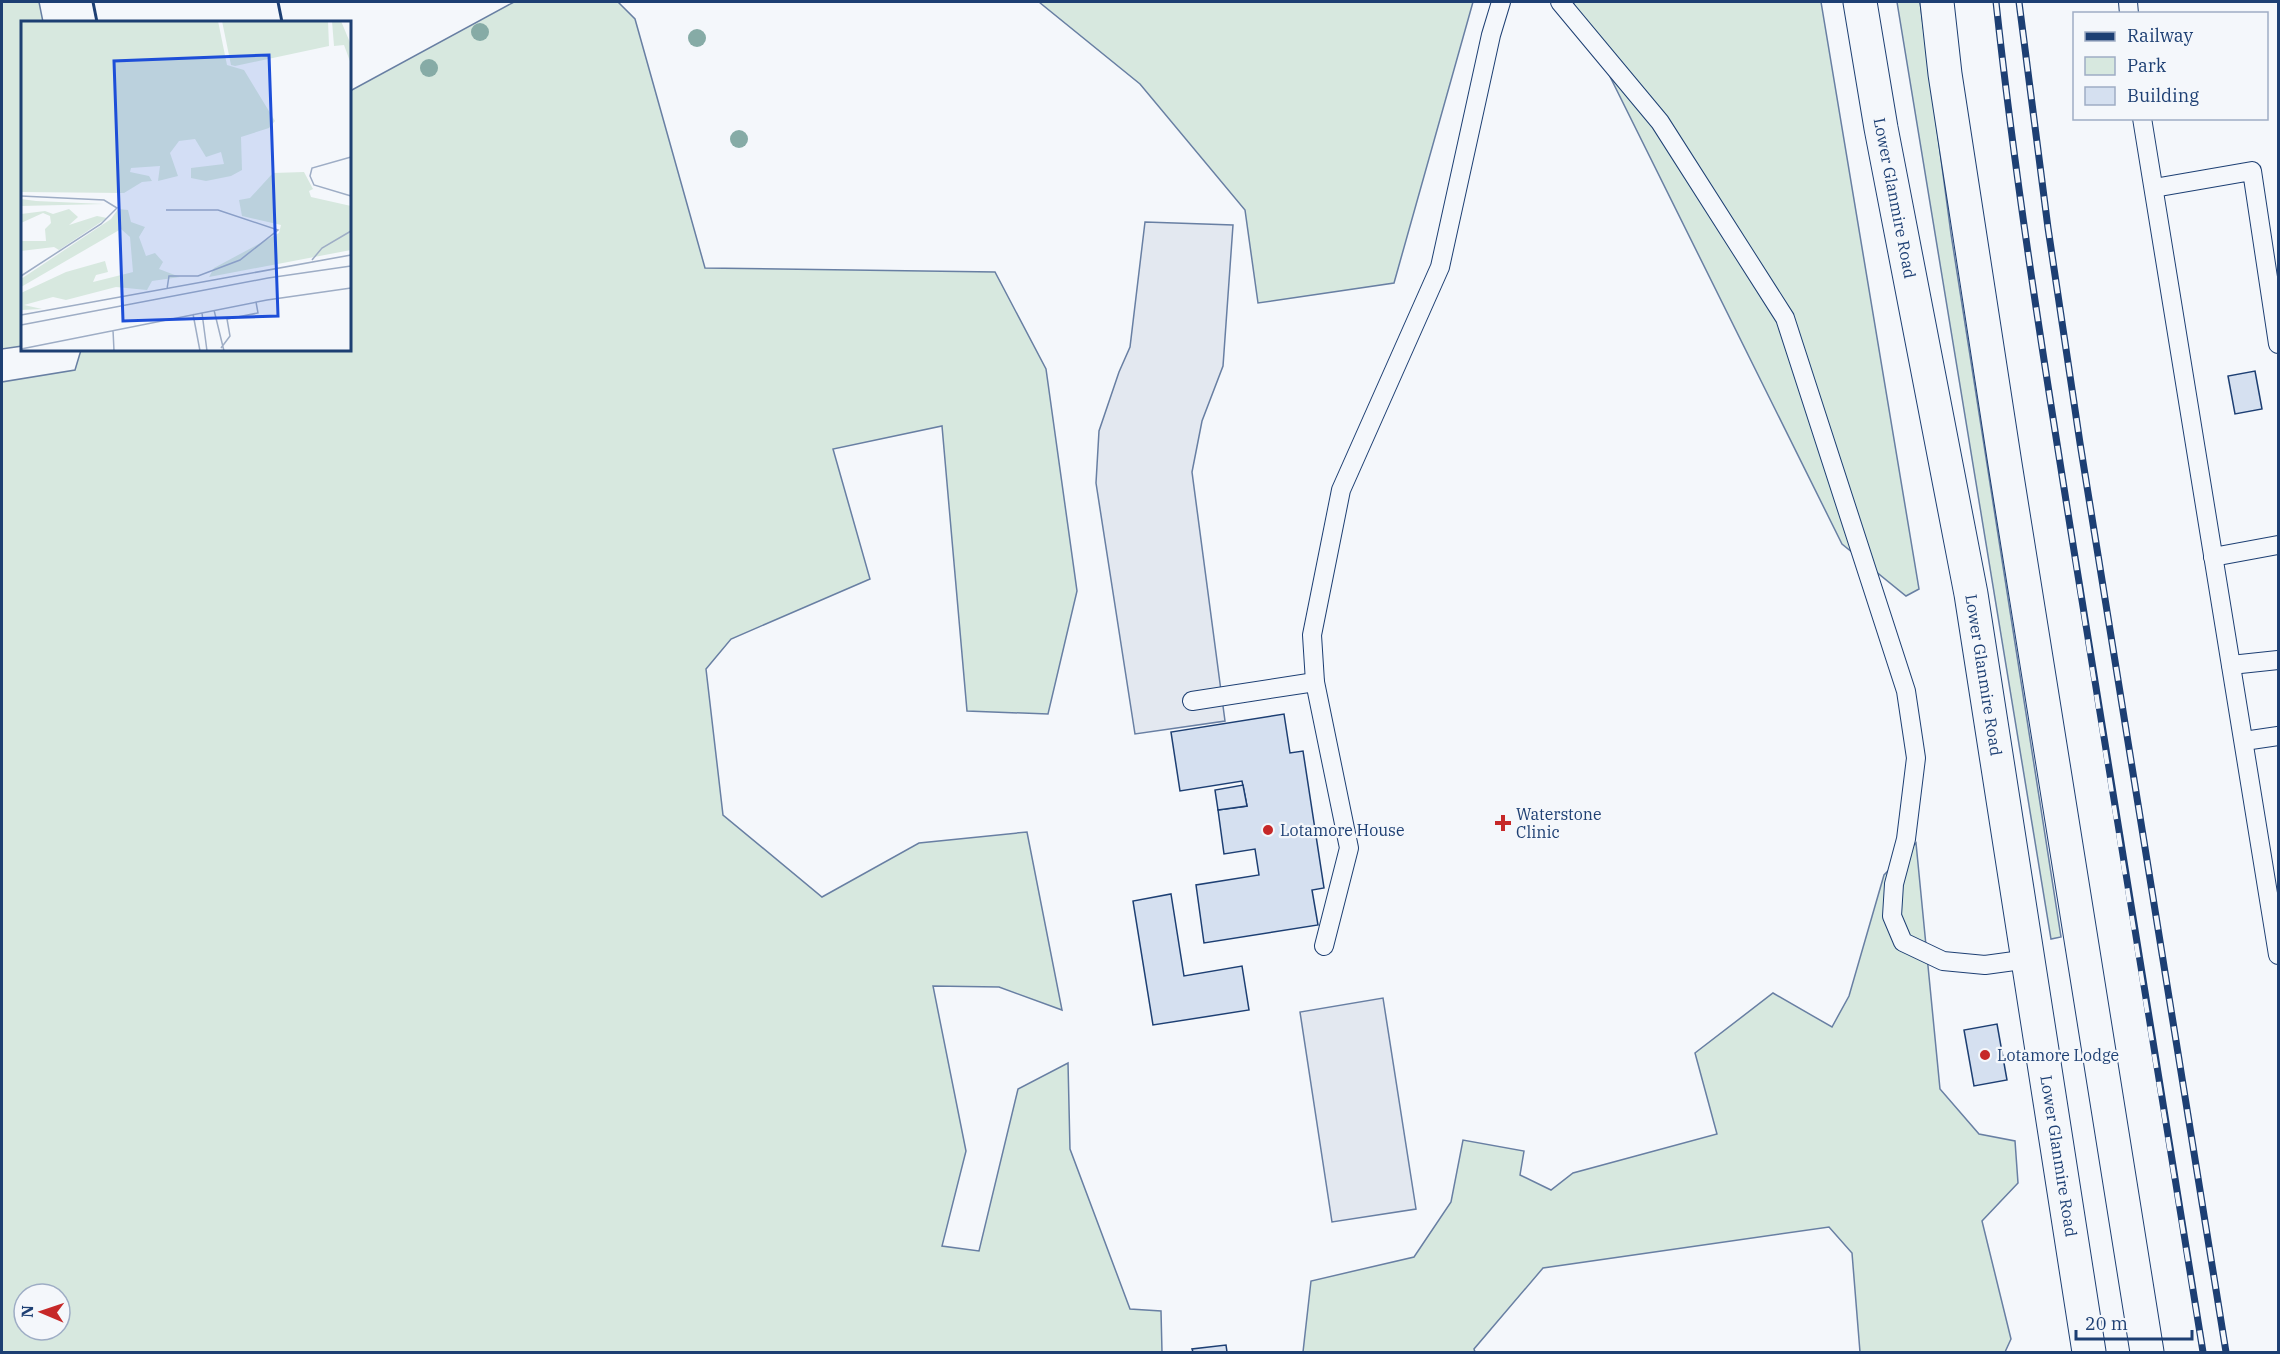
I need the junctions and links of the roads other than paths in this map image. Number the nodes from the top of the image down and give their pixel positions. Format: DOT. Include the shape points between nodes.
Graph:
graph roads {
  1 [pos="1501,2"];
  2 [pos="1560,2"];
  3 [pos="1860,2"];
  4 [pos="1937,2"];
  5 [pos="2142,120"];
  6 [pos="2154,188"];
  7 [pos="2278,344"];
  8 [pos="2278,545"];
  9 [pos="2213,557"];
  10 [pos="2278,660"];
  11 [pos="2231,665"];
  12 [pos="1315,682"];
  13 [pos="1192,701"];
  14 [pos="2278,736"];
  15 [pos="2244,741"];
  16 [pos="1324,946"];
  17 [pos="2278,955"];
  18 [pos="2029,959"];
  19 [pos="2089,1353"];
  20 [pos="2147,1353"];
  1 -- 12 [label="lane" via="1440,267 1341,490 1312,635"];
  2 -- 18 [label="lane" via="1660,122 1785,318 1906,691 1916,758 1892,916 1903,942 1943,961 1985,964"];
  3 -- 18 [label="highway, Lower Glanmire Road" via="1971,594"];
  4 -- 20 [label="highway" via="2005,464"];
  5 -- 6 [label="lane"];
  6 -- 7 [label="lane" via="2252,171"];
  6 -- 9 [label="lane"];
  8 -- 9 [label="lane"];
  9 -- 11 [label="lane"];
  10 -- 11 [label="lane"];
  11 -- 15 [label="lane"];
  12 -- 13 [label="lane"];
  12 -- 16 [label="lane" via="1349,848"];
  14 -- 15 [label="lane"];
  15 -- 17 [label="lane"];
  18 -- 19 [label="highway, Lower Glanmire Road"];
}
